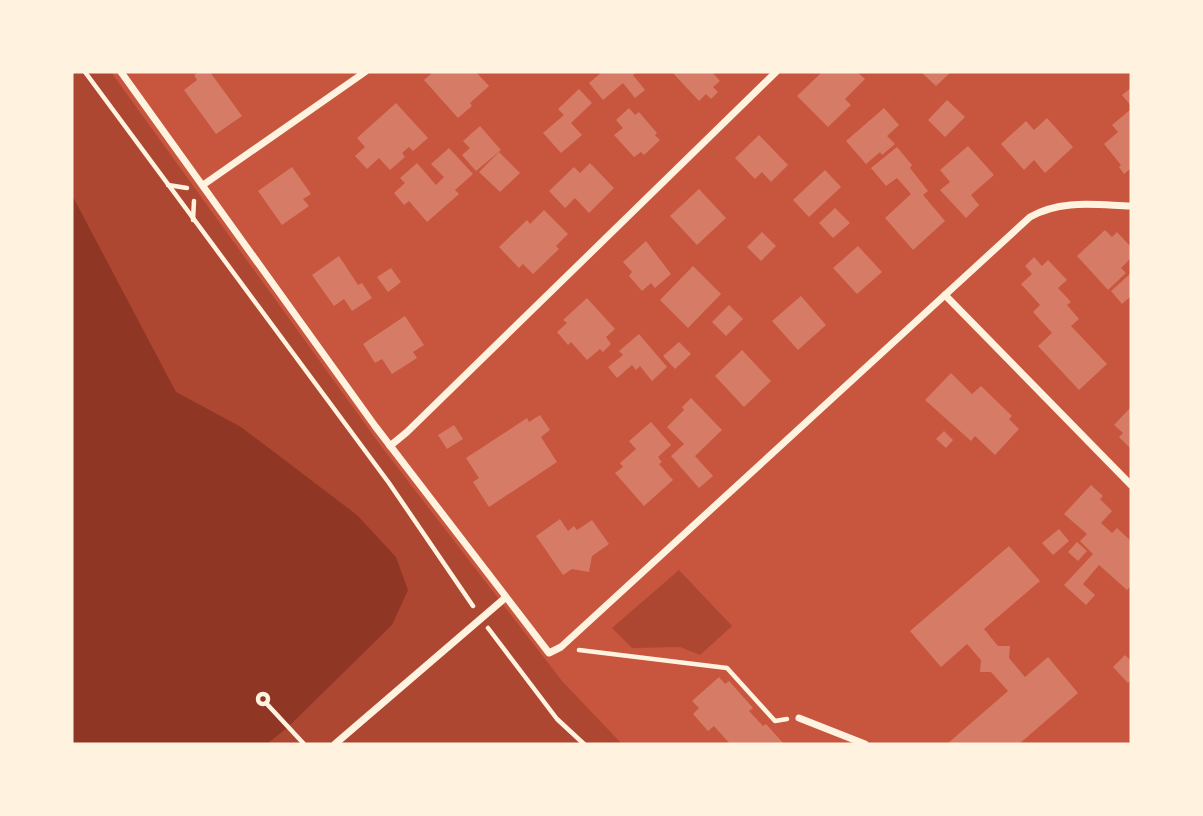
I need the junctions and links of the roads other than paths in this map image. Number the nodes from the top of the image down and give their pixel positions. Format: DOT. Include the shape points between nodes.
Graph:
graph roads {
  1 [pos="121,72"];
  2 [pos="365,72"];
  3 [pos="776,72"];
  4 [pos="203,185"];
  5 [pos="1131,206"];
  6 [pos="946,295"];
  7 [pos="390,446"];
  8 [pos="1131,485"];
  9 [pos="505,597"];
  10 [pos="799,718"];
  11 [pos="335,744"];
  12 [pos="864,744"];
  1 -- 4 [label="street"];
  2 -- 4 [label="street"];
  3 -- 7 [label="street"];
  4 -- 7 [label="street"];
  5 -- 6 [label="street" via="1059,205 1045,209 1030,217"];
  6 -- 8 [label="street"];
  6 -- 9 [label="street" via="561,647 549,653"];
  7 -- 9 [label="street"];
  9 -- 11 [label="street"];
  10 -- 12 [label="street"];
}
